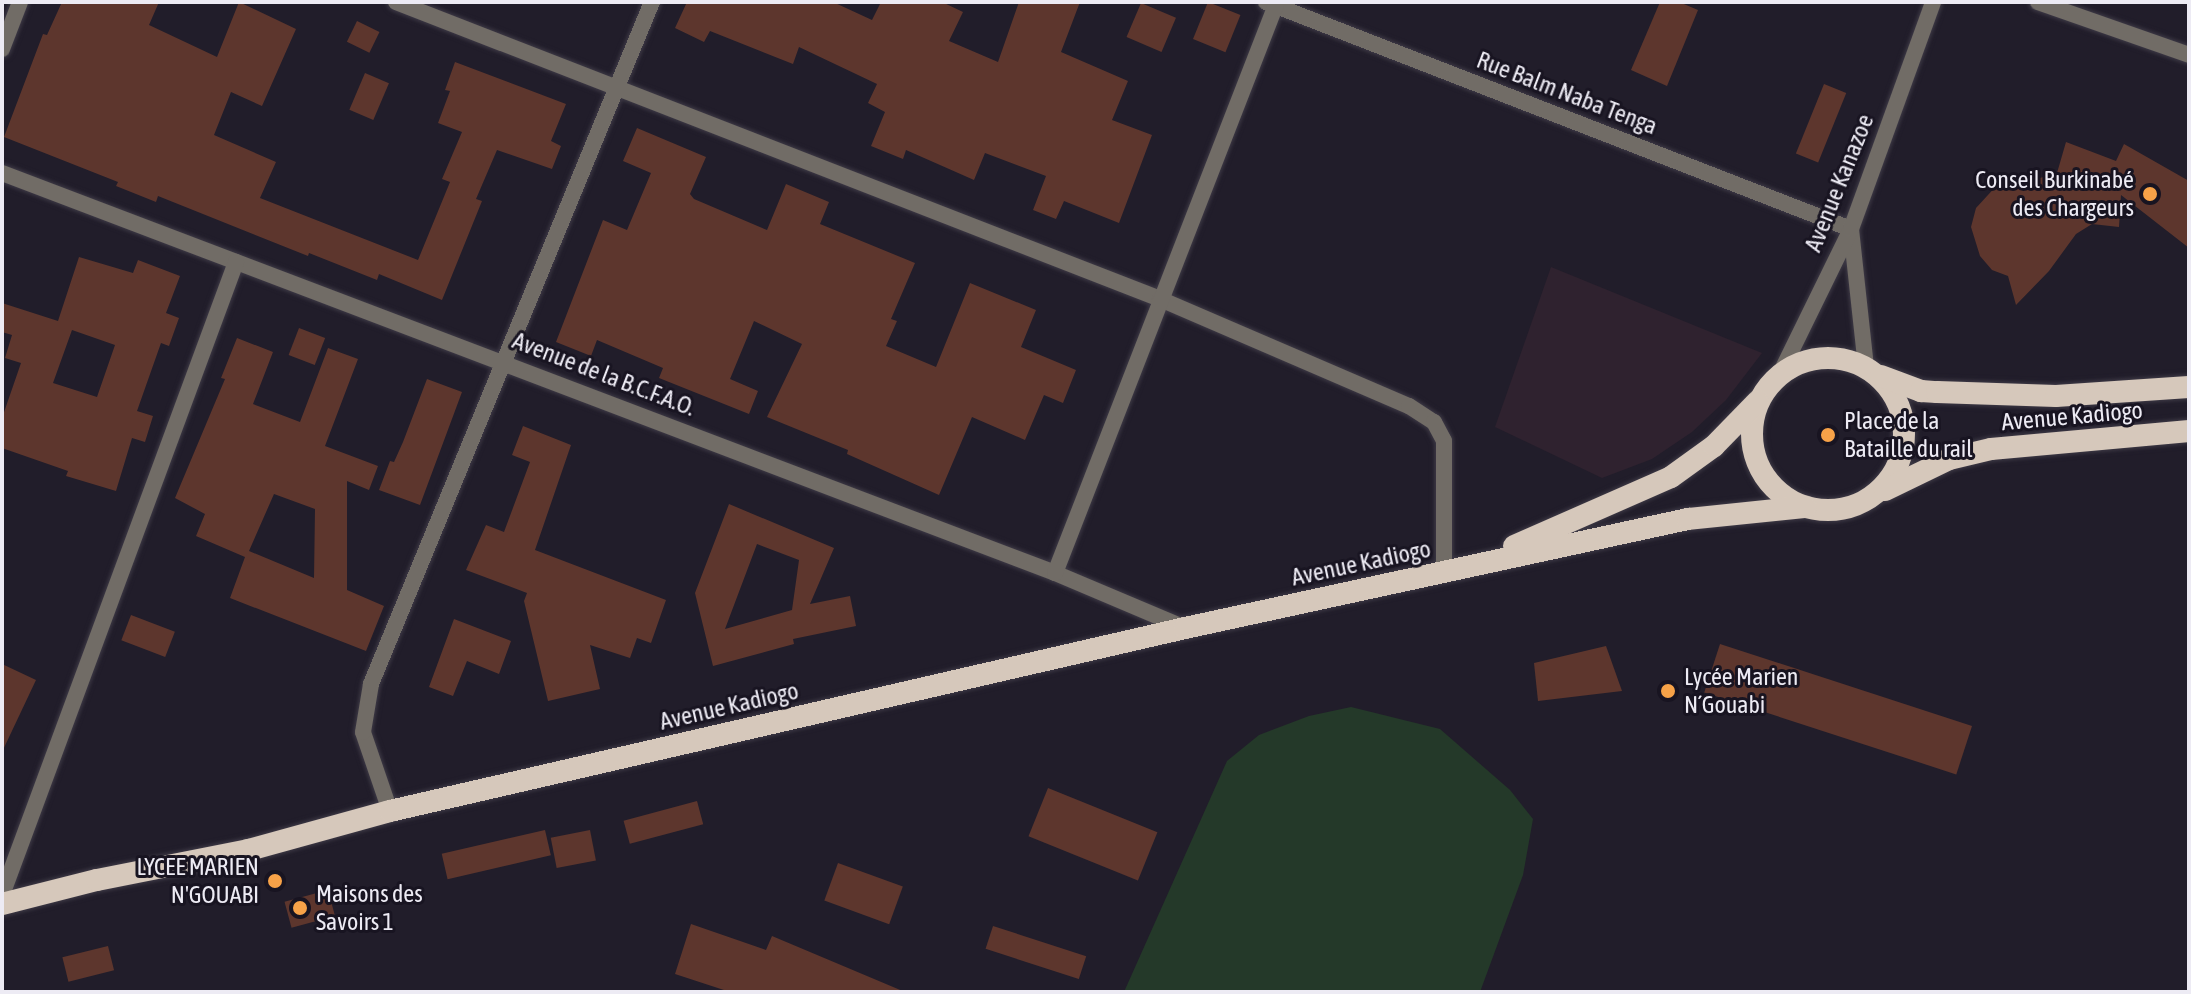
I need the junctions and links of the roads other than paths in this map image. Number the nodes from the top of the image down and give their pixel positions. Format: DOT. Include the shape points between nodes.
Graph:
graph roads {
  1 [pos="20,2"];
  2 [pos="396,2"];
  3 [pos="652,2"];
  4 [pos="1933,2"];
  5 [pos="2038,2"];
  6 [pos="1273,3"];
  7 [pos="2,49"];
  8 [pos="2189,55"];
  9 [pos="619,88"];
  10 [pos="2,173"];
  11 [pos="1851,229"];
  12 [pos="236,262"];
  13 [pos="1160,299"];
  14 [pos="504,361"];
  15 [pos="1869,370"];
  16 [pos="1779,376"];
  17 [pos="2189,387"];
  18 [pos="1761,397"];
  19 [pos="2189,431"];
  20 [pos="1873,497"];
  21 [pos="1805,507"];
  22 [pos="1469,566"];
  23 [pos="1444,572"];
  24 [pos="1055,573"];
  25 [pos="1185,628"];
  26 [pos="390,811"];
  27 [pos="2,895"];
  28 [pos="2,904"];
  1 -- 7 [label="street"];
  2 -- 9 [label="street"];
  3 -- 9 [label="street"];
  4 -- 11 [label="street, Avenue Kanazoe"];
  5 -- 8 [label="street"];
  6 -- 11 [label="street, Rue Balm Naba Tenga"];
  6 -- 13 [label="street"];
  9 -- 13 [label="street"];
  9 -- 14 [label="street"];
  10 -- 12 [label="street, Avenue de la B.C.F.A.O."];
  11 -- 15 [label="street"];
  11 -- 16 [label="street, Avenue Kanazoe"];
  12 -- 14 [label="street, Avenue de la B.C.F.A.O."];
  12 -- 27 [label="street"];
  13 -- 23 [label="street" via="1409,406 1434,422 1444,441"];
  13 -- 24 [label="street"];
  14 -- 24 [label="street, Avenue de la B.C.F.A.O."];
  14 -- 26 [label="street" via="371,684 363,732"];
  15 -- 16 [label="highway" via="1825,358 1793,366"];
  15 -- 17 [label="highway, Avenue Kadiogo" via="1937,392 2056,396"];
  15 -- 20 [label="highway" via="1893,393 1905,435 1893,476"];
  16 -- 18 [label="highway"];
  18 -- 21 [label="highway" via="1752,436 1757,462 1781,494"];
  18 -- 22 [label="highway, Avenue Kadiogo" via="1714,446 1671,477"];
  19 -- 20 [label="highway, Avenue Kadiogo" via="1991,449 1949,459"];
  20 -- 21 [label="highway" via="1847,509"];
  21 -- 22 [label="highway, Avenue Kadiogo" via="1688,519"];
  22 -- 23 [label="highway, Avenue Kadiogo"];
  23 -- 25 [label="highway, Avenue Kadiogo"];
  24 -- 25 [label="street, Avenue de la B.C.F.A.O."];
  25 -- 26 [label="highway, Avenue Kadiogo"];
  26 -- 28 [label="highway, Avenue Kadiogo" via="249,850"];
}
